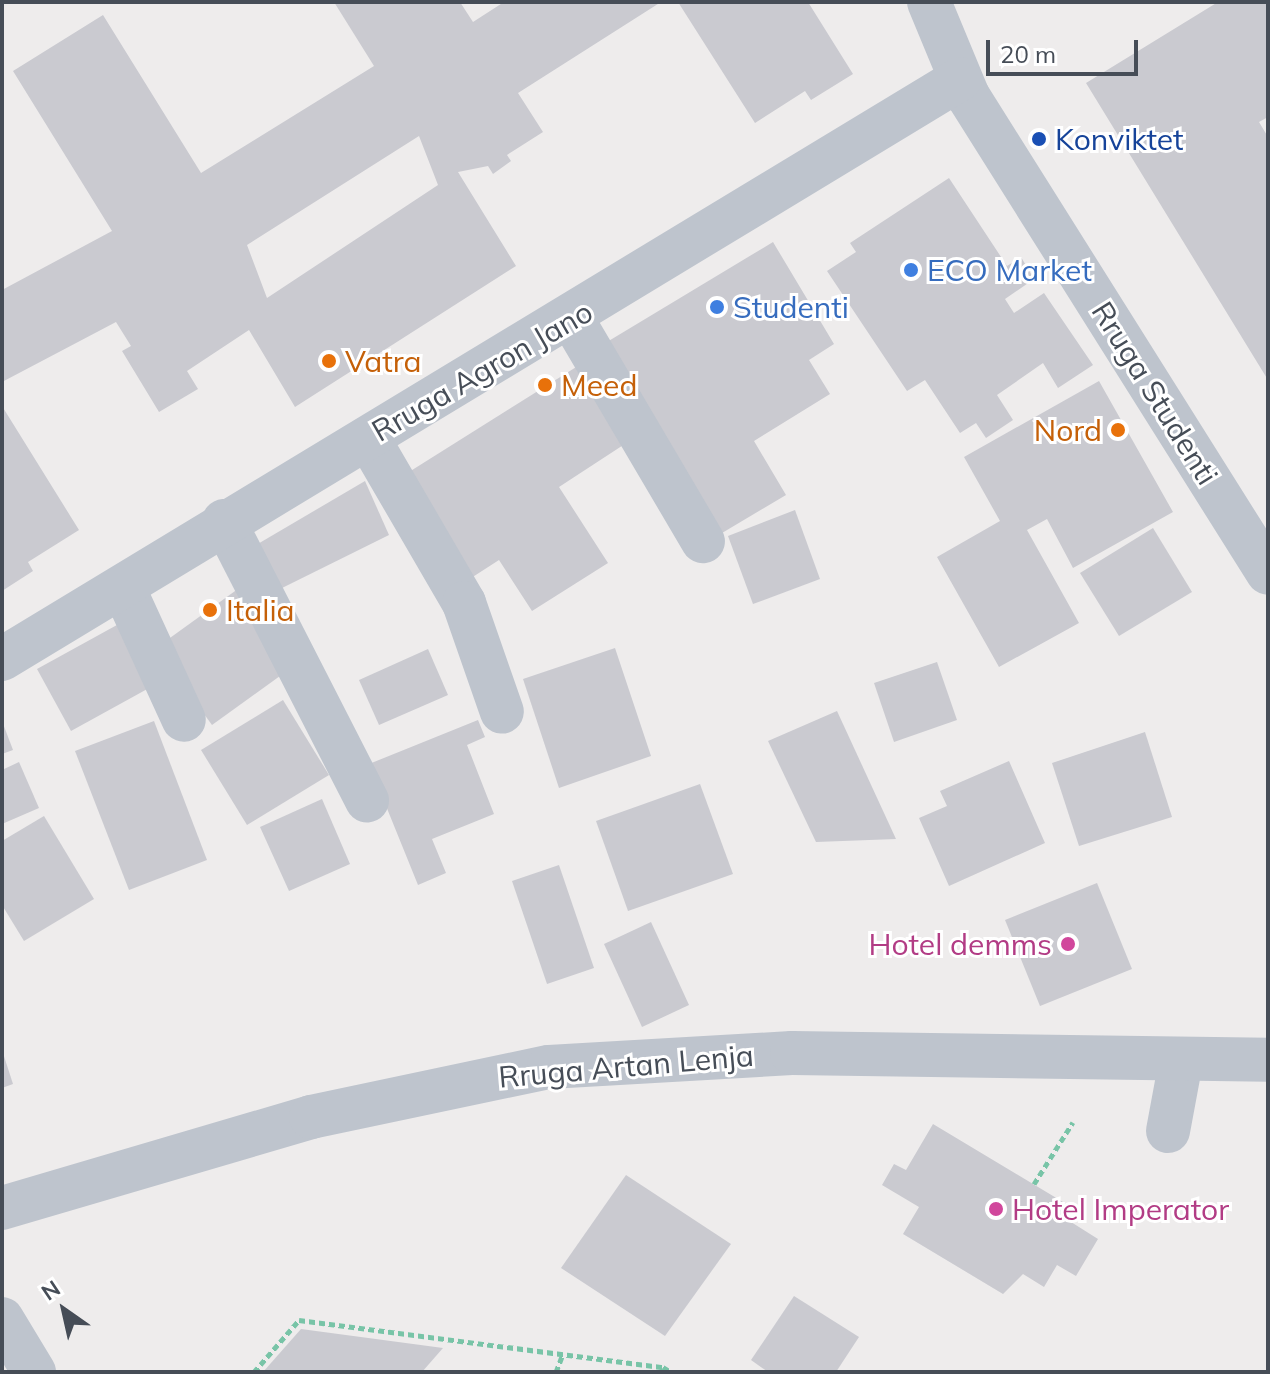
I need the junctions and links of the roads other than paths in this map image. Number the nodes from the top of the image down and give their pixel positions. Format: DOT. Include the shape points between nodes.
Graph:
graph roads {
  1 [pos="929,2"];
  2 [pos="960,79"];
  3 [pos="572,319"];
  4 [pos="368,438"];
  5 [pos="224,521"];
  6 [pos="703,541"];
  7 [pos="1268,573"];
  8 [pos="123,587"];
  9 [pos="2,659"];
  10 [pos="502,712"];
  11 [pos="184,720"];
  12 [pos="367,800"];
  13 [pos="1268,1060"];
  14 [pos="1181,1061"];
  15 [pos="1168,1131"];
  16 [pos="2,1208"];
  17 [pos="2,1319"];
  18 [pos="34,1372"];
  1 -- 2 [label="street, Rruga Studenti"];
  2 -- 3 [label="street, Rruga Agron Jano"];
  2 -- 7 [label="street, Rruga Studenti"];
  3 -- 4 [label="street, Rruga Agron Jano"];
  3 -- 6 [label="street"];
  4 -- 5 [label="street, Rruga Agron Jano"];
  4 -- 10 [label="street" via="464,603"];
  5 -- 8 [label="street, Rruga Agron Jano"];
  5 -- 12 [label="street"];
  8 -- 9 [label="street, Rruga Agron Jano"];
  8 -- 11 [label="street"];
  13 -- 14 [label="street, Rruga Artan Lenja"];
  14 -- 15 [label="street"];
  14 -- 16 [label="street, Rruga Artan Lenja" via="792,1053 549,1067 311,1117"];
  17 -- 18 [label="street"];
}
